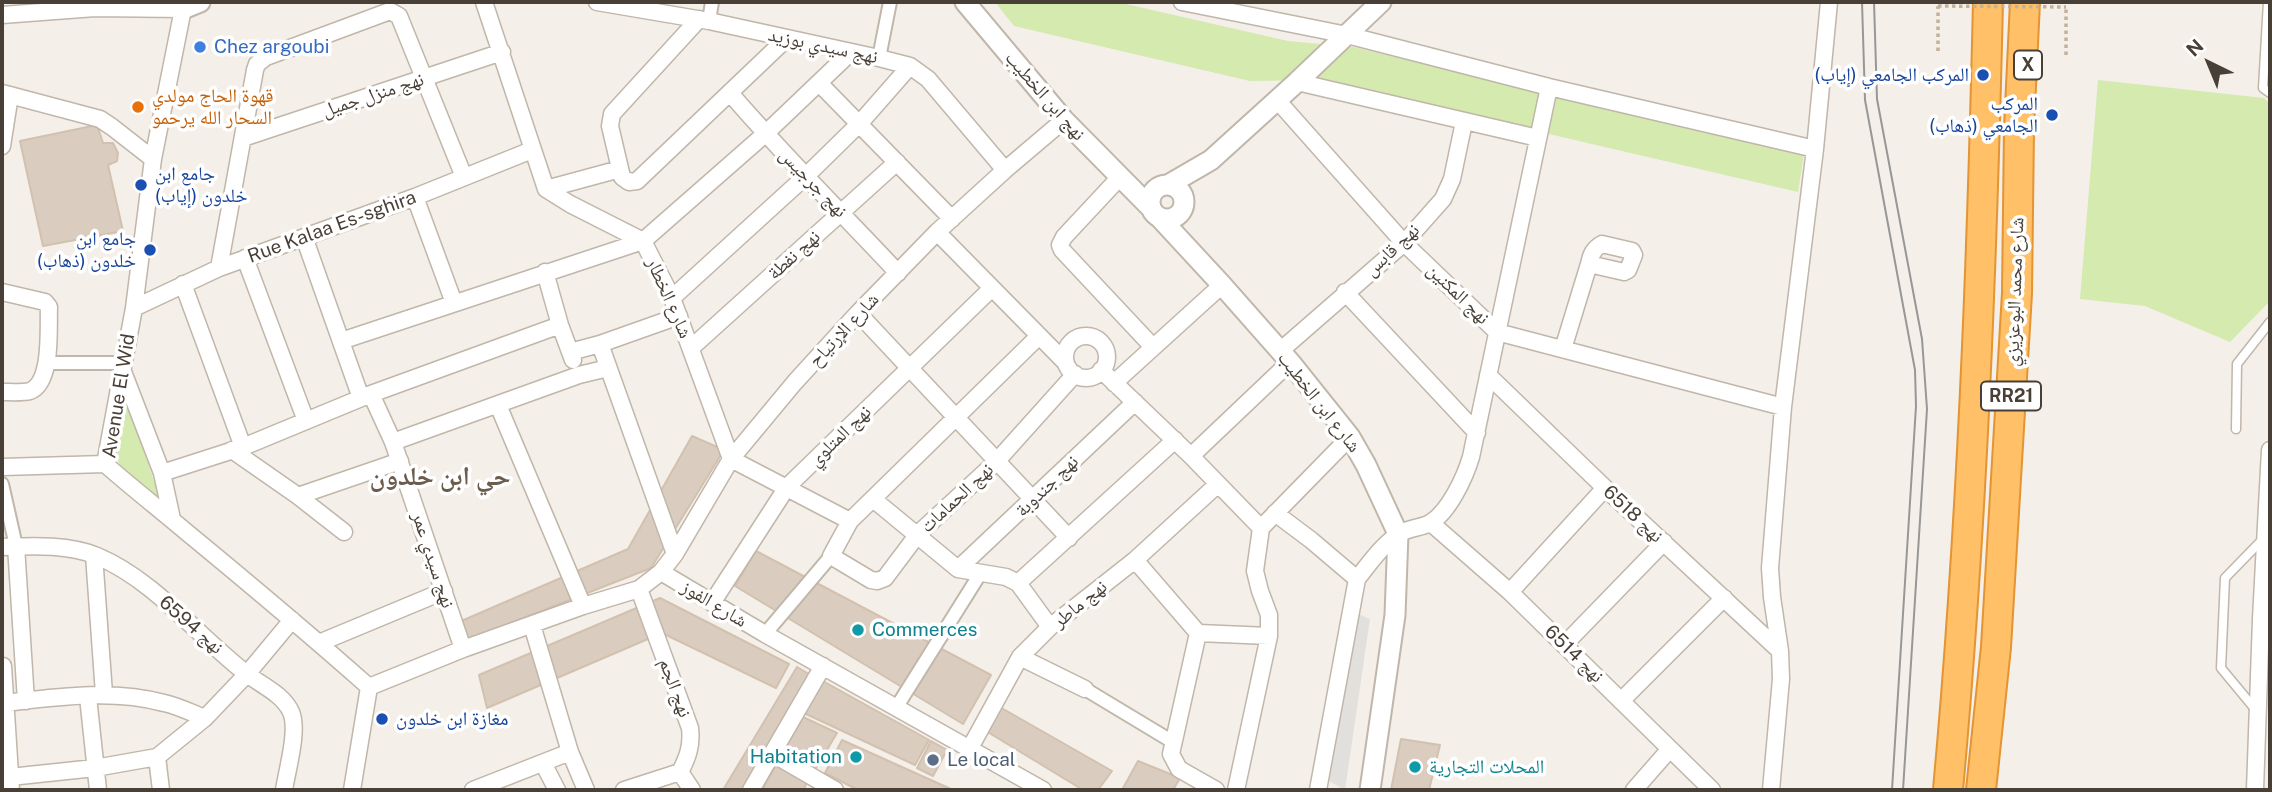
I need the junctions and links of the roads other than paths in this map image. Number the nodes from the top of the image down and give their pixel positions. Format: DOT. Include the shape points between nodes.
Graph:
graph roads {
  1 [pos="484,2"];
  2 [pos="597,2"];
  3 [pos="712,2"];
  4 [pos="890,2"];
  5 [pos="965,2"];
  6 [pos="1182,2"];
  7 [pos="1381,2"];
  8 [pos="1829,2"];
  9 [pos="1988,2"];
  10 [pos="2025,2"];
  11 [pos="2038,2"];
  12 [pos="2268,2"];
  13 [pos="188,4"];
  14 [pos="95,5"];
  15 [pos="49,6"];
  16 [pos="2,15"];
  17 [pos="704,20"];
  18 [pos="1347,35"];
  19 [pos="786,39"];
  20 [pos="502,52"];
  21 [pos="851,52"];
  22 [pos="879,58"];
  23 [pos="910,66"];
  24 [pos="426,78"];
  25 [pos="1297,82"];
  26 [pos="820,83"];
  27 [pos="1549,87"];
  28 [pos="730,93"];
  29 [pos="2270,93"];
  30 [pos="6,94"];
  31 [pos="1277,100"];
  32 [pos="1064,120"];
  33 [pos="1464,122"];
  34 [pos="860,123"];
  35 [pos="2019,128"];
  36 [pos="765,134"];
  37 [pos="243,138"];
  38 [pos="1538,138"];
  39 [pos="2,146"];
  40 [pos="1815,149"];
  41 [pos="532,150"];
  42 [pos="153,159"];
  43 [pos="1211,160"];
  44 [pos="897,162"];
  45 [pos="620,169"];
  46 [pos="1005,170"];
  47 [pos="807,175"];
  48 [pos="464,177"];
  49 [pos="1125,182"];
  50 [pos="1164,186"];
  51 [pos="546,189"];
  52 [pos="415,197"];
  53 [pos="1183,206"];
  54 [pos="842,212"];
  55 [pos="1155,213"];
  56 [pos="952,219"];
  57 [pos="937,232"];
  58 [pos="304,237"];
  59 [pos="643,241"];
  60 [pos="1404,243"];
  61 [pos="1189,248"];
  62 [pos="245,258"];
  63 [pos="1588,264"];
  64 [pos="219,268"];
  65 [pos="545,272"];
  66 [pos="898,273"];
  67 [pos="183,284"];
  68 [pos="1223,285"];
  69 [pos="991,289"];
  70 [pos="2,292"];
  71 [pos="1345,292"];
  72 [pos="672,298"];
  73 [pos="454,303"];
  74 [pos="134,309"];
  75 [pos="858,313"];
  76 [pos="679,316"];
  77 [pos="2270,323"];
  78 [pos="560,326"];
  79 [pos="1497,332"];
  80 [pos="1038,337"];
  81 [pos="341,341"];
  82 [pos="600,344"];
  83 [pos="1153,346"];
  84 [pos="691,348"];
  85 [pos="1563,349"];
  86 [pos="570,352"];
  87 [pos="1285,357"];
  88 [pos="46,363"];
  89 [pos="122,366"];
  90 [pos="608,368"];
  91 [pos="908,369"];
  92 [pos="1070,369"];
  93 [pos="1101,370"];
  94 [pos="1488,374"];
  95 [pos="579,376"];
  96 [pos="1114,383"];
  97 [pos="2,392"];
  98 [pos="366,396"];
  99 [pos="1135,402"];
  100 [pos="498,405"];
  101 [pos="1783,407"];
  102 [pos="956,419"];
  103 [pos="306,421"];
  104 [pos="2236,429"];
  105 [pos="1476,433"];
  106 [pos="1350,437"];
  107 [pos="1175,440"];
  108 [pos="393,442"];
  109 [pos="238,449"];
  110 [pos="2270,450"];
  111 [pos="1191,456"];
  112 [pos="731,459"];
  113 [pos="400,461"];
  114 [pos="996,462"];
  115 [pos="105,464"];
  116 [pos="2,467"];
  117 [pos="162,473"];
  118 [pos="2,484"];
  119 [pos="1218,484"];
  120 [pos="787,488"];
  121 [pos="1605,488"];
  122 [pos="298,496"];
  123 [pos="873,499"];
  124 [pos="1033,500"];
  125 [pos="1275,513"];
  126 [pos="172,519"];
  127 [pos="850,521"];
  128 [pos="1431,523"];
  129 [pos="1261,528"];
  130 [pos="344,532"];
  131 [pos="918,534"];
  132 [pos="1398,534"];
  133 [pos="2266,536"];
  134 [pos="1069,538"];
  135 [pos="1664,542"];
  136 [pos="9,547"];
  137 [pos="675,554"];
  138 [pos="94,555"];
  139 [pos="831,556"];
  140 [pos="1135,560"];
  141 [pos="958,569"];
  142 [pos="661,572"];
  143 [pos="980,573"];
  144 [pos="1357,579"];
  145 [pos="1018,583"];
  146 [pos="639,589"];
  147 [pos="444,591"];
  148 [pos="1510,592"];
  149 [pos="1724,597"];
  150 [pos="712,603"];
  151 [pos="583,606"];
  152 [pos="292,620"];
  153 [pos="2265,624"];
  154 [pos="532,625"];
  155 [pos="1050,627"];
  156 [pos="1198,633"];
  157 [pos="765,634"];
  158 [pos="1269,636"];
  159 [pos="319,643"];
  160 [pos="1564,645"];
  161 [pos="463,649"];
  162 [pos="1780,651"];
  163 [pos="1020,657"];
  164 [pos="24,664"];
  165 [pos="3,666"];
  166 [pos="822,666"];
  167 [pos="247,674"];
  168 [pos="369,687"];
  169 [pos="1084,689"];
  170 [pos="96,695"];
  171 [pos="26,701"];
  172 [pos="1621,701"];
  173 [pos="5,704"];
  174 [pos="896,708"];
  175 [pos="2257,712"];
  176 [pos="205,718"];
  177 [pos="1173,742"];
  178 [pos="970,748"];
  179 [pos="1669,750"];
  180 [pos="570,752"];
  181 [pos="773,754"];
  182 [pos="158,757"];
  183 [pos="543,763"];
  184 [pos="95,768"];
  185 [pos="680,772"];
  186 [pos="43,782"];
  187 [pos="10,784"];
  188 [pos="2256,789"];
  189 [pos="98,790"];
  190 [pos="161,790"];
  191 [pos="284,790"];
  192 [pos="352,790"];
  193 [pos="473,790"];
  194 [pos="557,790"];
  195 [pos="586,790"];
  196 [pos="624,790"];
  197 [pos="692,790"];
  198 [pos="751,790"];
  199 [pos="835,790"];
  200 [pos="1043,790"];
  201 [pos="1216,790"];
  202 [pos="1236,790"];
  203 [pos="1318,790"];
  204 [pos="1370,790"];
  205 [pos="1634,790"];
  206 [pos="1712,790"];
  207 [pos="1771,790"];
  208 [pos="1948,790"];
  209 [pos="1981,790"];
  1 -- 20 [label="street"];
  2 -- 17 [label="street, نهج سيدي بوزيد"];
  3 -- 17 [label="street"];
  4 -- 22 [label="street"];
  5 -- 32 [label="street, نهج ابن الخطيب"];
  6 -- 18 [label="street"];
  7 -- 18 [label="street"];
  8 -- 40 [label="street"];
  9 -- 208 [label="highway, شارع محمد البوعزيزي / RR21" via="1981,296"];
  10 -- 35 [label="highway, شارع محمد البوعزيزي / RR21"];
  11 -- 35 [label="highway, X"];
  12 -- 29 [label="lane" via="2263,88"];
  13 -- 14 [label="street"];
  13 -- 42 [label="street, Avenue El Wid"];
  14 -- 15 [label="street"];
  15 -- 16 [label="street"];
  17 -- 19 [label="street, نهج سيدي بوزيد"];
  17 -- 45 [label="street" via="611,114"];
  18 -- 25 [label="street"];
  18 -- 27 [label="street"];
  19 -- 21 [label="street, نهج سيدي بوزيد"];
  19 -- 28 [label="street"];
  20 -- 24 [label="street, نهج منزل جميل"];
  20 -- 41 [label="street"];
  21 -- 22 [label="street, نهج سيدي بوزيد"];
  21 -- 26 [label="street"];
  22 -- 23 [label="street, نهج سيدي بوزيد"];
  23 -- 34 [label="street"];
  23 -- 46 [label="street, نهج سيدي بوزيد" via="928,79"];
  24 -- 37 [label="street, نهج منزل جميل"];
  24 -- 37 [label="street" via="399,16 390,11 257,64"];
  24 -- 48 [label="street"];
  25 -- 31 [label="street"];
  25 -- 33 [label="street"];
  26 -- 34 [label="street"];
  26 -- 36 [label="street"];
  27 -- 38 [label="street"];
  27 -- 40 [label="street"];
  28 -- 36 [label="street, نهج جرجيس"];
  28 -- 45 [label="street" via="637,181 625,180"];
  30 -- 39 [label="street"];
  30 -- 42 [label="street" via="100,119"];
  31 -- 43 [label="street"];
  31 -- 60 [label="street, نهج المكنين"];
  32 -- 46 [label="street, شارع الإرتياح"];
  32 -- 49 [label="street, نهج ابن الخطيب"];
  33 -- 38 [label="street"];
  33 -- 60 [label="street, نهج قابس" via="1447,194"];
  34 -- 44 [label="street"];
  34 -- 47 [label="street"];
  35 -- 209 [label="highway, شارع محمد البوعزيزي / RR21" via="2017,293 1996,647"];
  36 -- 47 [label="street, نهج جرجيس"];
  36 -- 59 [label="street"];
  37 -- 64 [label="street"];
  38 -- 79 [label="street"];
  40 -- 101 [label="street"];
  41 -- 48 [label="street, Rue Kalaa Es-sghira"];
  41 -- 51 [label="street"];
  42 -- 74 [label="street, Avenue El Wid"];
  43 -- 50 [label="street"];
  43 -- 53 [label="street"];
  44 -- 54 [label="street, نهج نفطة"];
  44 -- 56 [label="street"];
  45 -- 51 [label="street"];
  46 -- 56 [label="street, شارع الإرتياح"];
  47 -- 54 [label="street, نهج جرجيس"];
  47 -- 72 [label="street"];
  48 -- 52 [label="street, Rue Kalaa Es-sghira"];
  49 -- 50 [label="street"];
  49 -- 55 [label="street, نهج ابن الخطيب"];
  49 -- 83 [label="street" via="1060,245"];
  50 -- 53 [label="street" via="1179,190"];
  50 -- 55 [label="street" via="1151,195"];
  51 -- 59 [label="street, شارع الخطار"];
  52 -- 58 [label="street, Rue Kalaa Es-sghira"];
  52 -- 73 [label="street"];
  53 -- 55 [label="street" via="1172,218"];
  53 -- 61 [label="street"];
  54 -- 66 [label="street, نهج جرجيس"];
  54 -- 84 [label="street, نهج نفطة"];
  55 -- 61 [label="street, نهج ابن الخطيب"];
  56 -- 57 [label="street, شارع الإرتياح"];
  57 -- 66 [label="street, شارع الإرتياح"];
  57 -- 69 [label="street"];
  58 -- 62 [label="street, Rue Kalaa Es-sghira"];
  58 -- 81 [label="street, نهج سيدي عمر"];
  59 -- 65 [label="street"];
  59 -- 72 [label="street, شارع الخطار"];
  60 -- 71 [label="street, نهج قابس"];
  60 -- 79 [label="street, نهج المكنين"];
  61 -- 68 [label="street, شارع ابن الخطيب"];
  62 -- 64 [label="street, Rue Kalaa Es-sghira"];
  62 -- 103 [label="street"];
  63 -- 85 [label="street"];
  64 -- 67 [label="street, Rue Kalaa Es-sghira"];
  65 -- 73 [label="street"];
  65 -- 78 [label="street"];
  66 -- 75 [label="street, شارع الإرتياح"];
  67 -- 74 [label="street, Rue Kalaa Es-sghira"];
  67 -- 109 [label="street"];
  68 -- 83 [label="street"];
  68 -- 87 [label="street, شارع ابن الخطيب"];
  69 -- 80 [label="street"];
  69 -- 91 [label="street, نهج المتلوي"];
  70 -- 88 [label="street" via="45,302 49,307"];
  71 -- 87 [label="street, نهج قابس"];
  71 -- 105 [label="street"];
  72 -- 76 [label="street, شارع الخطار"];
  73 -- 81 [label="street"];
  74 -- 89 [label="street, Avenue El Wid"];
  75 -- 91 [label="street"];
  75 -- 112 [label="street, شارع الإرتياح"];
  76 -- 82 [label="street"];
  76 -- 84 [label="street, شارع الخطار"];
  77 -- 104 [label="lane" via="2237,364"];
  78 -- 86 [label="street"];
  78 -- 98 [label="street"];
  79 -- 85 [label="street, نهج المكنين"];
  79 -- 94 [label="street"];
  80 -- 92 [label="street"];
  80 -- 102 [label="street"];
  81 -- 98 [label="street, نهج سيدي عمر"];
  82 -- 86 [label="street"];
  82 -- 90 [label="street"];
  83 -- 96 [label="street"];
  84 -- 112 [label="street, شارع الخطار"];
  85 -- 101 [label="street, نهج المكنين"];
  86 -- 95 [label="street"];
  87 -- 106 [label="street, شارع ابن الخطيب"];
  87 -- 111 [label="street, نهج قابس"];
  88 -- 89 [label="street"];
  88 -- 97 [label="street" via="42,380 29,391"];
  89 -- 115 [label="street, Avenue El Wid"];
  89 -- 117 [label="street"];
  90 -- 95 [label="street"];
  90 -- 137 [label="street"];
  91 -- 102 [label="street"];
  91 -- 120 [label="street, نهج المتلوي"];
  92 -- 93 [label="street" via="1086,377"];
  92 -- 93 [label="street" via="1065,356 1070,343 1090,337 1105,350"];
  92 -- 114 [label="street, نهج الحمامات"];
  93 -- 96 [label="street"];
  94 -- 105 [label="street"];
  94 -- 121 [label="street, نهج 6518"];
  95 -- 100 [label="street"];
  96 -- 99 [label="street"];
  98 -- 103 [label="street"];
  98 -- 108 [label="street, نهج سيدي عمر"];
  99 -- 107 [label="street"];
  99 -- 124 [label="street, نهج جندوبة"];
  100 -- 108 [label="street"];
  100 -- 151 [label="street"];
  101 -- 162 [label="street" via="1770,568"];
  102 -- 114 [label="street"];
  102 -- 123 [label="street"];
  103 -- 109 [label="street"];
  105 -- 128 [label="street" via="1466,471 1447,506"];
  106 -- 125 [label="street"];
  106 -- 132 [label="street, شارع ابن الخطيب"];
  107 -- 111 [label="street"];
  107 -- 134 [label="street"];
  108 -- 113 [label="street, نهج سيدي عمر"];
  109 -- 117 [label="street"];
  109 -- 122 [label="street"];
  110 -- 133 [label="street"];
  111 -- 119 [label="street"];
  112 -- 120 [label="street"];
  112 -- 137 [label="street, شارع الإرتياح"];
  113 -- 122 [label="street"];
  113 -- 147 [label="street, نهج سيدي عمر"];
  114 -- 124 [label="street"];
  114 -- 131 [label="street, نهج الحمامات"];
  115 -- 116 [label="street"];
  115 -- 126 [label="street, Avenue El Wid"];
  117 -- 126 [label="street"];
  118 -- 136 [label="street"];
  119 -- 129 [label="street"];
  119 -- 140 [label="street, نهج ماطر"];
  120 -- 127 [label="street"];
  120 -- 150 [label="street, نهج المتلوي"];
  121 -- 135 [label="street, نهج 6518"];
  121 -- 148 [label="street"];
  122 -- 130 [label="street"];
  123 -- 127 [label="street"];
  123 -- 131 [label="street"];
  124 -- 134 [label="street"];
  124 -- 141 [label="street, نهج جندوبة"];
  125 -- 129 [label="street"];
  125 -- 144 [label="street"];
  126 -- 152 [label="street, Avenue El Wid"];
  127 -- 139 [label="street"];
  128 -- 132 [label="street"];
  128 -- 148 [label="street, نهج 6514"];
  129 -- 158 [label="street" via="1255,571 1269,615"];
  131 -- 139 [label="street, نهج الحمامات" via="885,578 877,581"];
  131 -- 141 [label="street"];
  132 -- 144 [label="street"];
  132 -- 204 [label="street, شارع ابن الخطيب" via="1395,615"];
  133 -- 153 [label="street"];
  133 -- 175 [label="lane" via="2225,578 2221,668"];
  134 -- 145 [label="street"];
  135 -- 149 [label="street, نهج 6518"];
  135 -- 160 [label="street"];
  136 -- 138 [label="street, نهج 6594" via="57,547"];
  136 -- 164 [label="street"];
  137 -- 142 [label="street, شارع الإرتياح"];
  138 -- 167 [label="street, نهج 6594" via="141,582"];
  138 -- 170 [label="street"];
  139 -- 157 [label="street"];
  140 -- 155 [label="street, نهج ماطر"];
  140 -- 156 [label="street"];
  141 -- 143 [label="street"];
  142 -- 146 [label="street, شارع الفوز"];
  142 -- 150 [label="street, شارع الفوز"];
  143 -- 145 [label="street"];
  143 -- 174 [label="street"];
  144 -- 203 [label="street"];
  145 -- 155 [label="street"];
  146 -- 151 [label="street, شارع الفوز"];
  146 -- 185 [label="street, نهج الجم" via="690,728 688,758"];
  147 -- 159 [label="street"];
  147 -- 161 [label="street, نهج سيدي عمر"];
  148 -- 160 [label="street, نهج 6514"];
  149 -- 162 [label="street, نهج 6518"];
  149 -- 172 [label="street"];
  150 -- 157 [label="street, شارع الفوز"];
  151 -- 154 [label="street, شارع الفوز"];
  152 -- 159 [label="street, Avenue El Wid"];
  152 -- 167 [label="street"];
  153 -- 175 [label="street"];
  154 -- 161 [label="street, شارع الفوز"];
  154 -- 180 [label="street"];
  155 -- 163 [label="street, نهج ماطر"];
  156 -- 158 [label="street"];
  156 -- 177 [label="street"];
  157 -- 166 [label="street, شارع الفوز"];
  158 -- 202 [label="street"];
  159 -- 168 [label="street, Avenue El Wid"];
  160 -- 172 [label="street, نهج 6514"];
  161 -- 168 [label="street, شارع الفوز"];
  162 -- 207 [label="street"];
  163 -- 169 [label="street"];
  163 -- 178 [label="street, نهج ماطر"];
  164 -- 165 [label="street"];
  164 -- 171 [label="street"];
  165 -- 173 [label="street"];
  166 -- 174 [label="street, شارع الفوز"];
  166 -- 181 [label="street"];
  167 -- 176 [label="street"];
  167 -- 191 [label="street, نهج 6594" via="292,712 294,727"];
  168 -- 192 [label="street"];
  169 -- 177 [label="street"];
  170 -- 171 [label="street"];
  170 -- 176 [label="street" via="165,703"];
  170 -- 184 [label="street"];
  171 -- 173 [label="street"];
  172 -- 179 [label="street, نهج 6514"];
  173 -- 187 [label="street"];
  174 -- 178 [label="street, شارع الفوز"];
  175 -- 188 [label="street"];
  176 -- 182 [label="street"];
  177 -- 201 [label="street" via="1171,754 1180,769"];
  178 -- 200 [label="street, شارع الفوز"];
  179 -- 205 [label="street"];
  179 -- 206 [label="street, نهج 6514"];
  180 -- 183 [label="street"];
  180 -- 195 [label="street"];
  181 -- 198 [label="street"];
  181 -- 199 [label="street"];
  182 -- 184 [label="street"];
  182 -- 190 [label="street"];
  183 -- 193 [label="street"];
  183 -- 194 [label="street"];
  184 -- 186 [label="street"];
  184 -- 189 [label="street"];
  185 -- 196 [label="street"];
  185 -- 197 [label="street"];
  186 -- 187 [label="street"];
}
